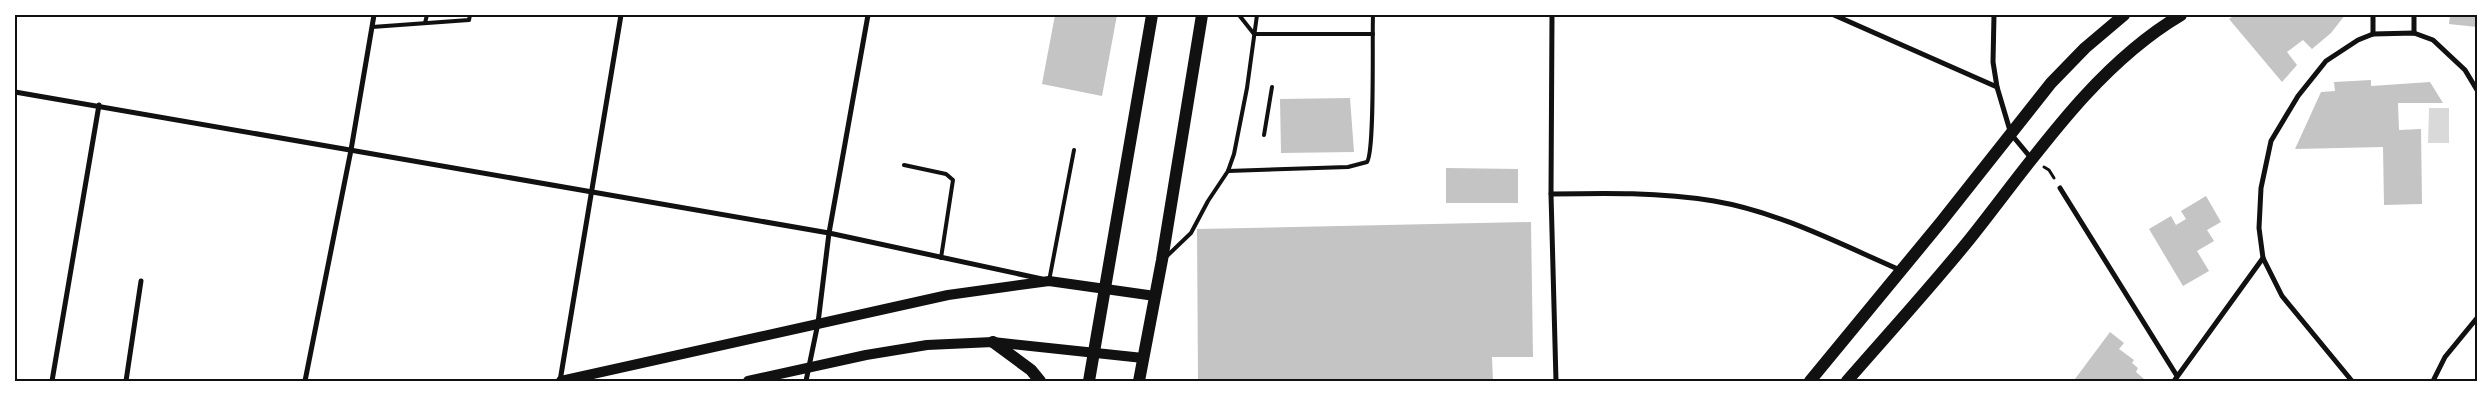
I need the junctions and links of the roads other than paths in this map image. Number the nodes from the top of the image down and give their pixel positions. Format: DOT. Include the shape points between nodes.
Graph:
graph roads {
  1 [pos="374,15"];
  2 [pos="427,15"];
  3 [pos="470,15"];
  4 [pos="621,15"];
  5 [pos="868,15"];
  6 [pos="1152,15"];
  7 [pos="1202,15"];
  8 [pos="1239,15"];
  9 [pos="1257,15"];
  10 [pos="1373,15"];
  11 [pos="1552,15"];
  12 [pos="1834,15"];
  13 [pos="1994,15"];
  14 [pos="2124,15"];
  15 [pos="2181,15"];
  16 [pos="2373,15"];
  17 [pos="2414,15"];
  18 [pos="425,23"];
  19 [pos="372,27"];
  20 [pos="2414,33"];
  21 [pos="1254,34"];
  22 [pos="1372,34"];
  23 [pos="2373,34"];
  24 [pos="1272,87"];
  25 [pos="1997,87"];
  26 [pos="2477,90"];
  27 [pos="15,92"];
  28 [pos="99,105"];
  29 [pos="2011,134"];
  30 [pos="1264,135"];
  31 [pos="351,150"];
  32 [pos="1074,150"];
  33 [pos="2033,160"];
  34 [pos="904,165"];
  35 [pos="1228,171"];
  36 [pos="2060,188"];
  37 [pos="590,192"];
  38 [pos="1551,194"];
  39 [pos="830,233"];
  40 [pos="941,258"];
  41 [pos="2263,258"];
  42 [pos="1162,260"];
  43 [pos="1900,270"];
  44 [pos="141,281"];
  45 [pos="1049,281"];
  46 [pos="1106,289"];
  47 [pos="1155,296"];
  48 [pos="2477,318"];
  49 [pos="818,324"];
  50 [pos="993,342"];
  51 [pos="1095,353"];
  52 [pos="1143,358"];
  53 [pos="808,367"];
  54 [pos="2176,379"];
  55 [pos="52,381"];
  56 [pos="126,381"];
  57 [pos="305,381"];
  58 [pos="560,381"];
  59 [pos="748,381"];
  60 [pos="806,381"];
  61 [pos="1040,381"];
  62 [pos="1089,381"];
  63 [pos="1139,381"];
  64 [pos="1556,381"];
  65 [pos="1810,381"];
  66 [pos="1847,381"];
  67 [pos="2352,381"];
  68 [pos="2433,381"];
  1 -- 19 [label="street"];
  2 -- 18 [label="lane"];
  3 -- 18 [label="lane" via="469,20"];
  4 -- 37 [label="street"];
  5 -- 39 [label="street"];
  6 -- 46 [label="main road"];
  7 -- 42 [label="main road"];
  8 -- 21 [label="lane"];
  9 -- 21 [label="lane"];
  10 -- 22 [label="lane"];
  11 -- 38 [label="street"];
  12 -- 25 [label="street"];
  13 -- 25 [label="street" via="1993,62"];
  14 -- 29 [label="main road" via="2051,83"];
  15 -- 33 [label="main road" via="2160,28 2107,74"];
  16 -- 23 [label="street"];
  17 -- 20 [label="street"];
  18 -- 19 [label="lane"];
  19 -- 31 [label="street"];
  20 -- 23 [label="street"];
  20 -- 26 [label="street" via="2433,40 2465,70"];
  21 -- 22 [label="lane"];
  21 -- 35 [label="lane" via="1240,126"];
  22 -- 35 [label="lane" via="1371,134 1367,162 1348,167"];
  23 -- 41 [label="street" via="2326,61 2298,96 2271,141 2261,188 2259,228"];
  24 -- 30 [label="lane"];
  25 -- 29 [label="street"];
  27 -- 28 [label="street"];
  28 -- 31 [label="street"];
  28 -- 55 [label="street"];
  29 -- 33 [label="street"];
  29 -- 43 [label="main road"];
  31 -- 37 [label="street"];
  31 -- 57 [label="street"];
  32 -- 45 [label="lane"];
  33 -- 66 [label="main road"];
  34 -- 40 [label="lane" via="946,174 953,180"];
  35 -- 42 [label="lane" via="1191,233"];
  36 -- 54 [label="street"];
  37 -- 39 [label="street"];
  37 -- 58 [label="street"];
  38 -- 43 [label="street" via="1633,193 1715,201 1786,220"];
  38 -- 64 [label="street"];
  39 -- 40 [label="street"];
  39 -- 49 [label="street"];
  40 -- 45 [label="street"];
  41 -- 54 [label="street"];
  41 -- 67 [label="street" via="2282,296"];
  42 -- 47 [label="main road"];
  43 -- 65 [label="main road"];
  44 -- 56 [label="street"];
  45 -- 46 [label="main road"];
  45 -- 49 [label="main road" via="948,295"];
  46 -- 47 [label="main road"];
  46 -- 51 [label="main road"];
  47 -- 52 [label="main road"];
  48 -- 68 [label="street" via="2445,357"];
  49 -- 53 [label="street"];
  49 -- 58 [label="main road"];
  50 -- 51 [label="main road"];
  50 -- 53 [label="main road" via="927,345"];
  50 -- 61 [label="main road" via="1031,370"];
  51 -- 52 [label="main road"];
  51 -- 62 [label="main road"];
  52 -- 63 [label="main road"];
  53 -- 59 [label="main road"];
  53 -- 60 [label="street"];
}
